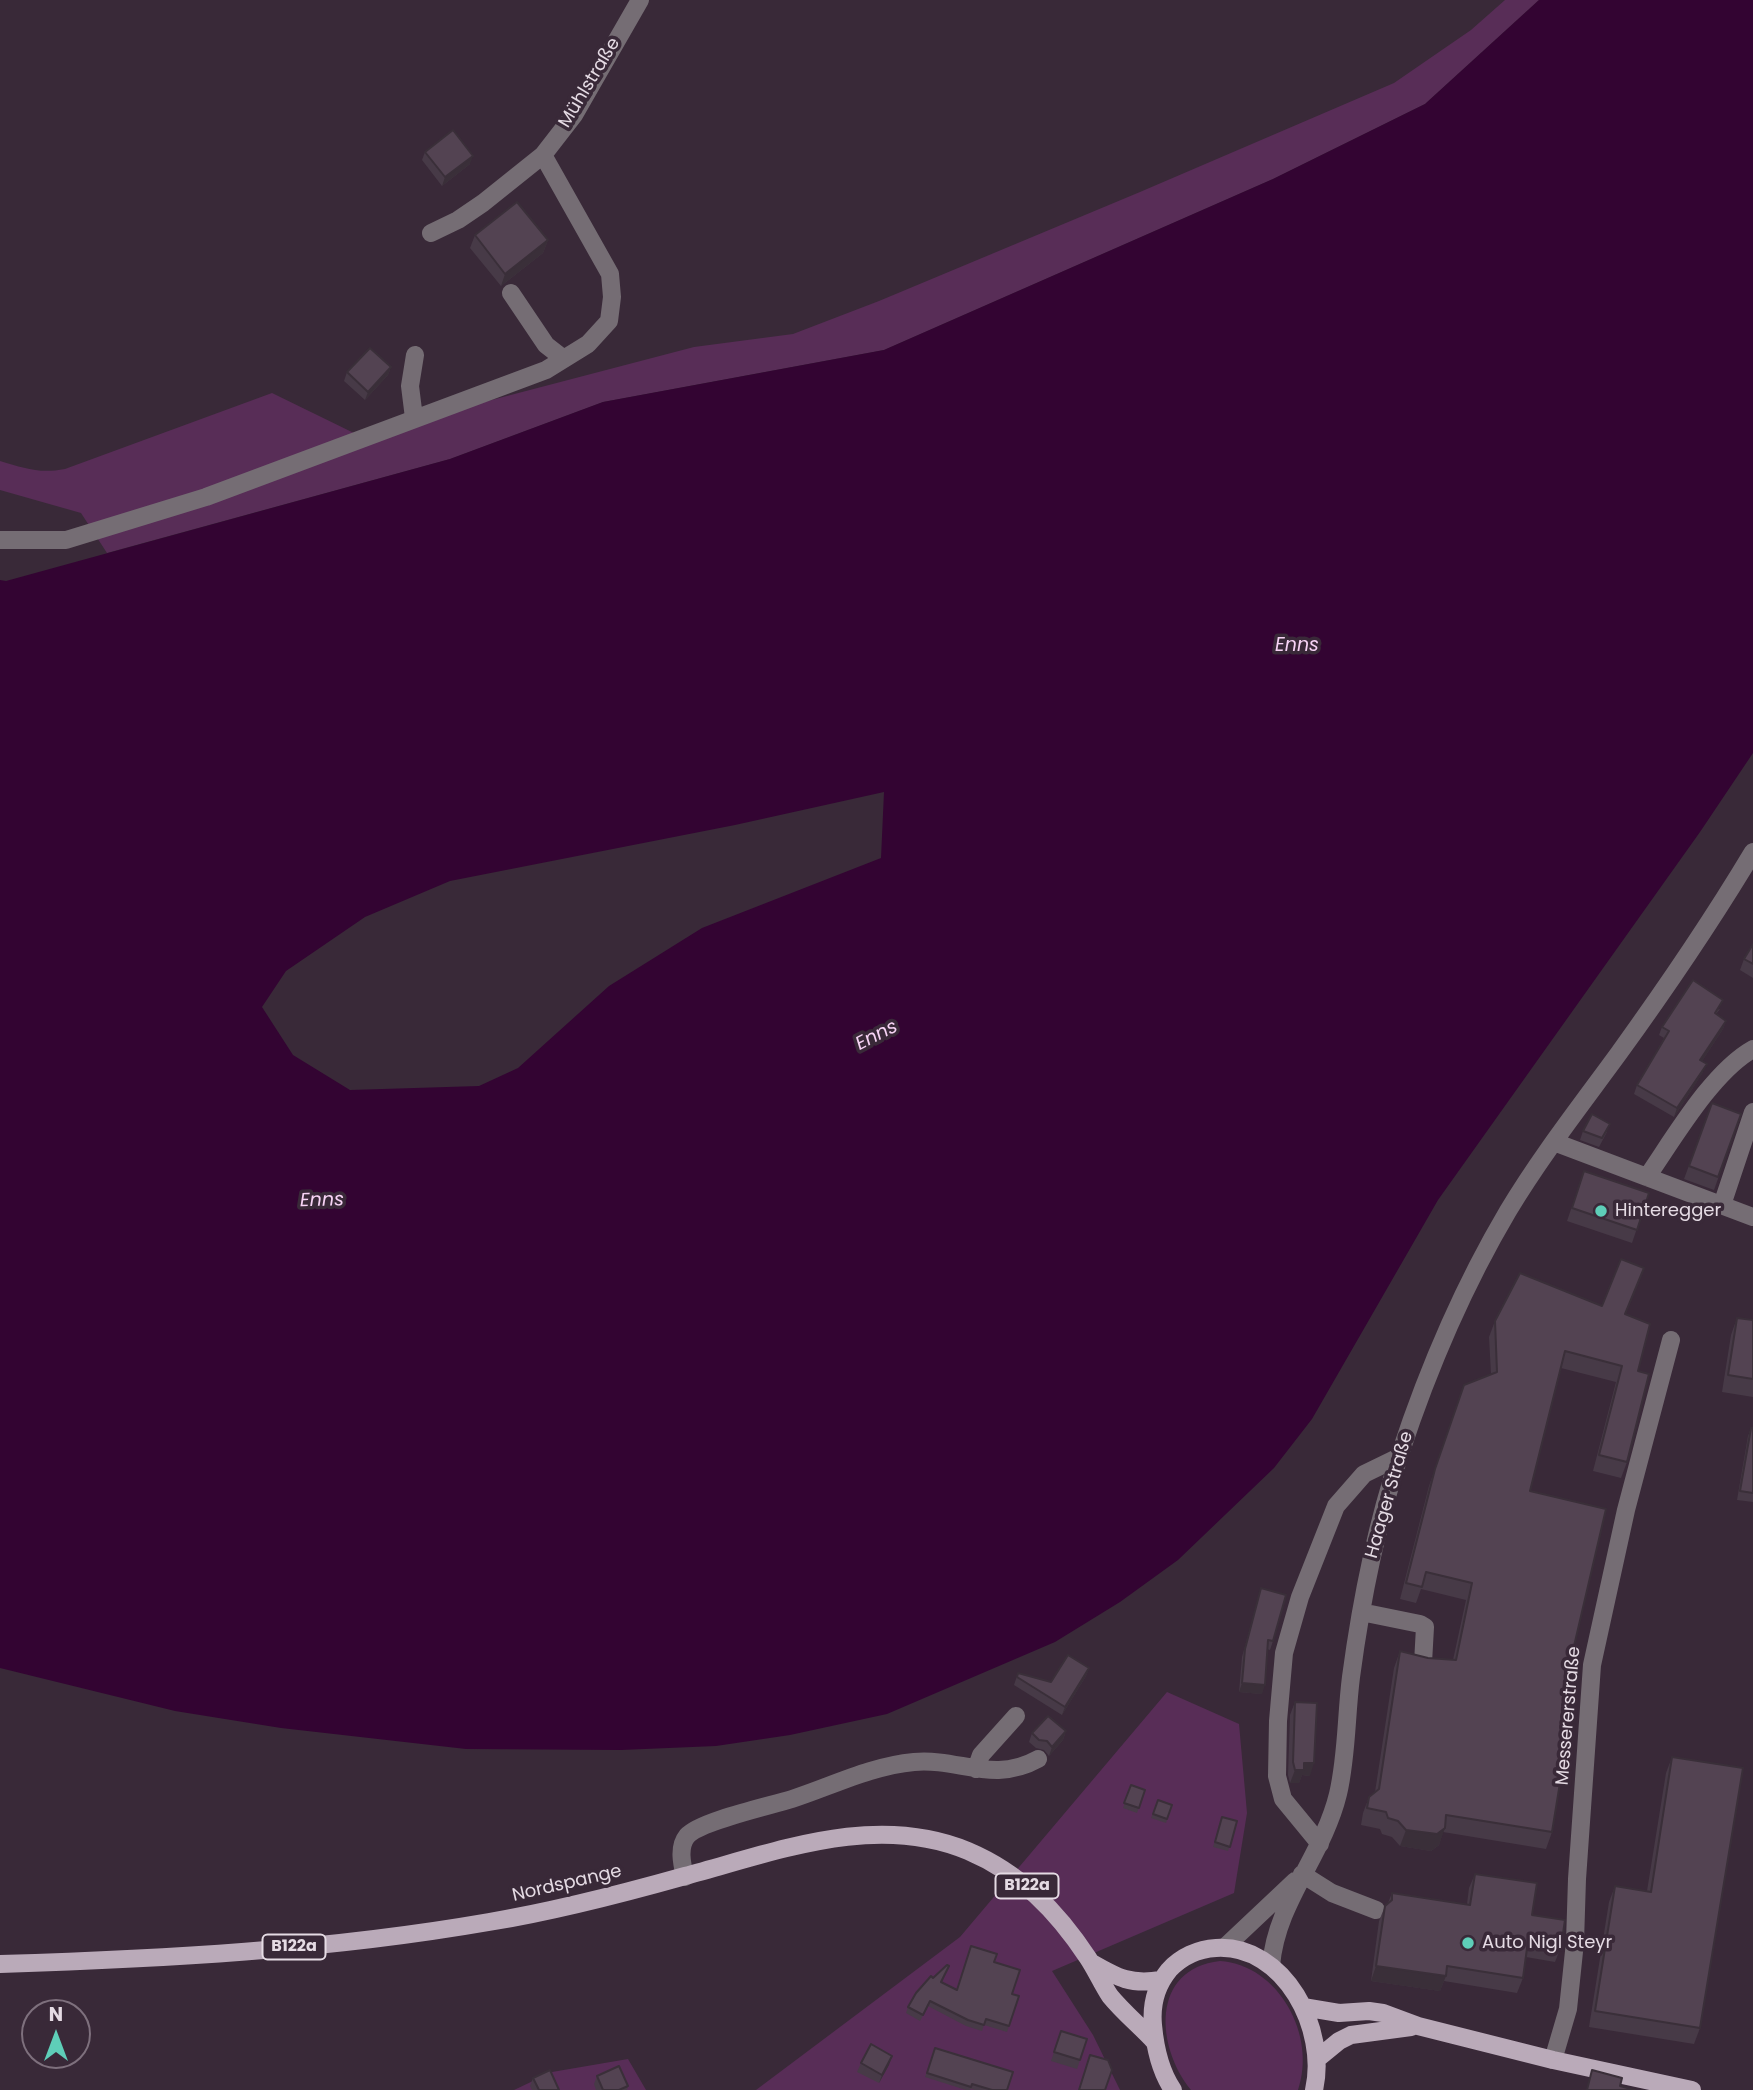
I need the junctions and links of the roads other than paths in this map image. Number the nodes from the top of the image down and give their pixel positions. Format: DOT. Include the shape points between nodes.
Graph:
graph roads {
  1 [pos="640,0"];
  2 [pos="543,155"];
  3 [pos="431,233"];
  4 [pos="511,293"];
  5 [pos="415,355"];
  6 [pos="564,359"];
  7 [pos="414,418"];
  8 [pos="0,540"];
  9 [pos="1753,852"];
  10 [pos="1753,1049"];
  11 [pos="1753,1112"];
  12 [pos="1555,1142"];
  13 [pos="1647,1177"];
  14 [pos="1722,1205"];
  15 [pos="1753,1217"];
  16 [pos="1671,1340"];
  17 [pos="1399,1457"];
  18 [pos="1361,1612"];
  19 [pos="1423,1663"];
  20 [pos="1016,1716"];
  21 [pos="1038,1759"];
  22 [pos="976,1769"];
  23 [pos="1320,1844"];
  24 [pos="1302,1874"];
  25 [pos="685,1877"];
  26 [pos="1376,1910"];
  27 [pos="1225,1947"];
  28 [pos="1091,1962"];
  29 [pos="0,1964"];
  30 [pos="1271,1966"];
  31 [pos="1161,1980"];
  32 [pos="1303,2007"];
  33 [pos="1418,2026"];
  34 [pos="1154,2041"];
  35 [pos="1317,2059"];
  36 [pos="1553,2060"];
  37 [pos="1173,2090"];
  38 [pos="1314,2090"];
  39 [pos="1692,2090"];
  1 -- 2 [label="street, Mühlstraße" via="574,115"];
  2 -- 3 [label="street, Mühlstraße" via="483,203"];
  2 -- 6 [label="street" via="610,274 609,321 589,344"];
  4 -- 6 [label="street" via="546,345"];
  5 -- 7 [label="street" via="410,386"];
  6 -- 7 [label="street" via="546,370"];
  7 -- 8 [label="street" via="206,497 66,540"];
  9 -- 12 [label="street, Haager Straße" via="1704,933"];
  10 -- 13 [label="street" via="1709,1090"];
  11 -- 14 [label="street"];
  12 -- 13 [label="street"];
  12 -- 17 [label="street, Haager Straße" via="1509,1209 1458,1307"];
  13 -- 14 [label="street"];
  14 -- 15 [label="street"];
  16 -- 36 [label="street, Messererstraße" via="1626,1510 1592,1665 1574,1956 1568,2009"];
  17 -- 18 [label="street, Haager Straße"];
  17 -- 23 [label="street" via="1364,1474 1336,1506 1300,1597 1284,1653 1277,1776 1283,1799"];
  18 -- 19 [label="street" via="1425,1627"];
  18 -- 23 [label="street, Haager Straße" via="1338,1792"];
  20 -- 22 [label="street" via="981,1755"];
  21 -- 22 [label="street" via="1004,1771"];
  22 -- 25 [label="street" via="943,1762 885,1767 701,1826 685,1837"];
  23 -- 24 [label="street, Haager Straße"];
  24 -- 26 [label="street" via="1332,1893"];
  24 -- 27 [label="street, Haager Straße"];
  24 -- 30 [label="street, Haager Straße" via="1276,1933"];
  25 -- 28 [label="main road, Nordspange / B122a" via="832,1839 871,1834 940,1840 995,1864 1037,1894"];
  25 -- 29 [label="main road, Nordspange / B122a" via="586,1903 397,1936 171,1956"];
  27 -- 30 [label="main road"];
  27 -- 31 [label="main road" via="1189,1954"];
  28 -- 31 [label="main road, Nordspange / B122a" via="1129,1982"];
  28 -- 34 [label="main road, Nordspange / B122a" via="1109,1995"];
  30 -- 32 [label="main road"];
  31 -- 34 [label="main road, B122a" via="1154,1999"];
  32 -- 33 [label="main road" via="1383,2013"];
  32 -- 35 [label="main road"];
  33 -- 35 [label="main road" via="1351,2035"];
  33 -- 36 [label="main road"];
  34 -- 37 [label="main road, B122a"];
  35 -- 38 [label="main road"];
  36 -- 39 [label="main road"];
}
